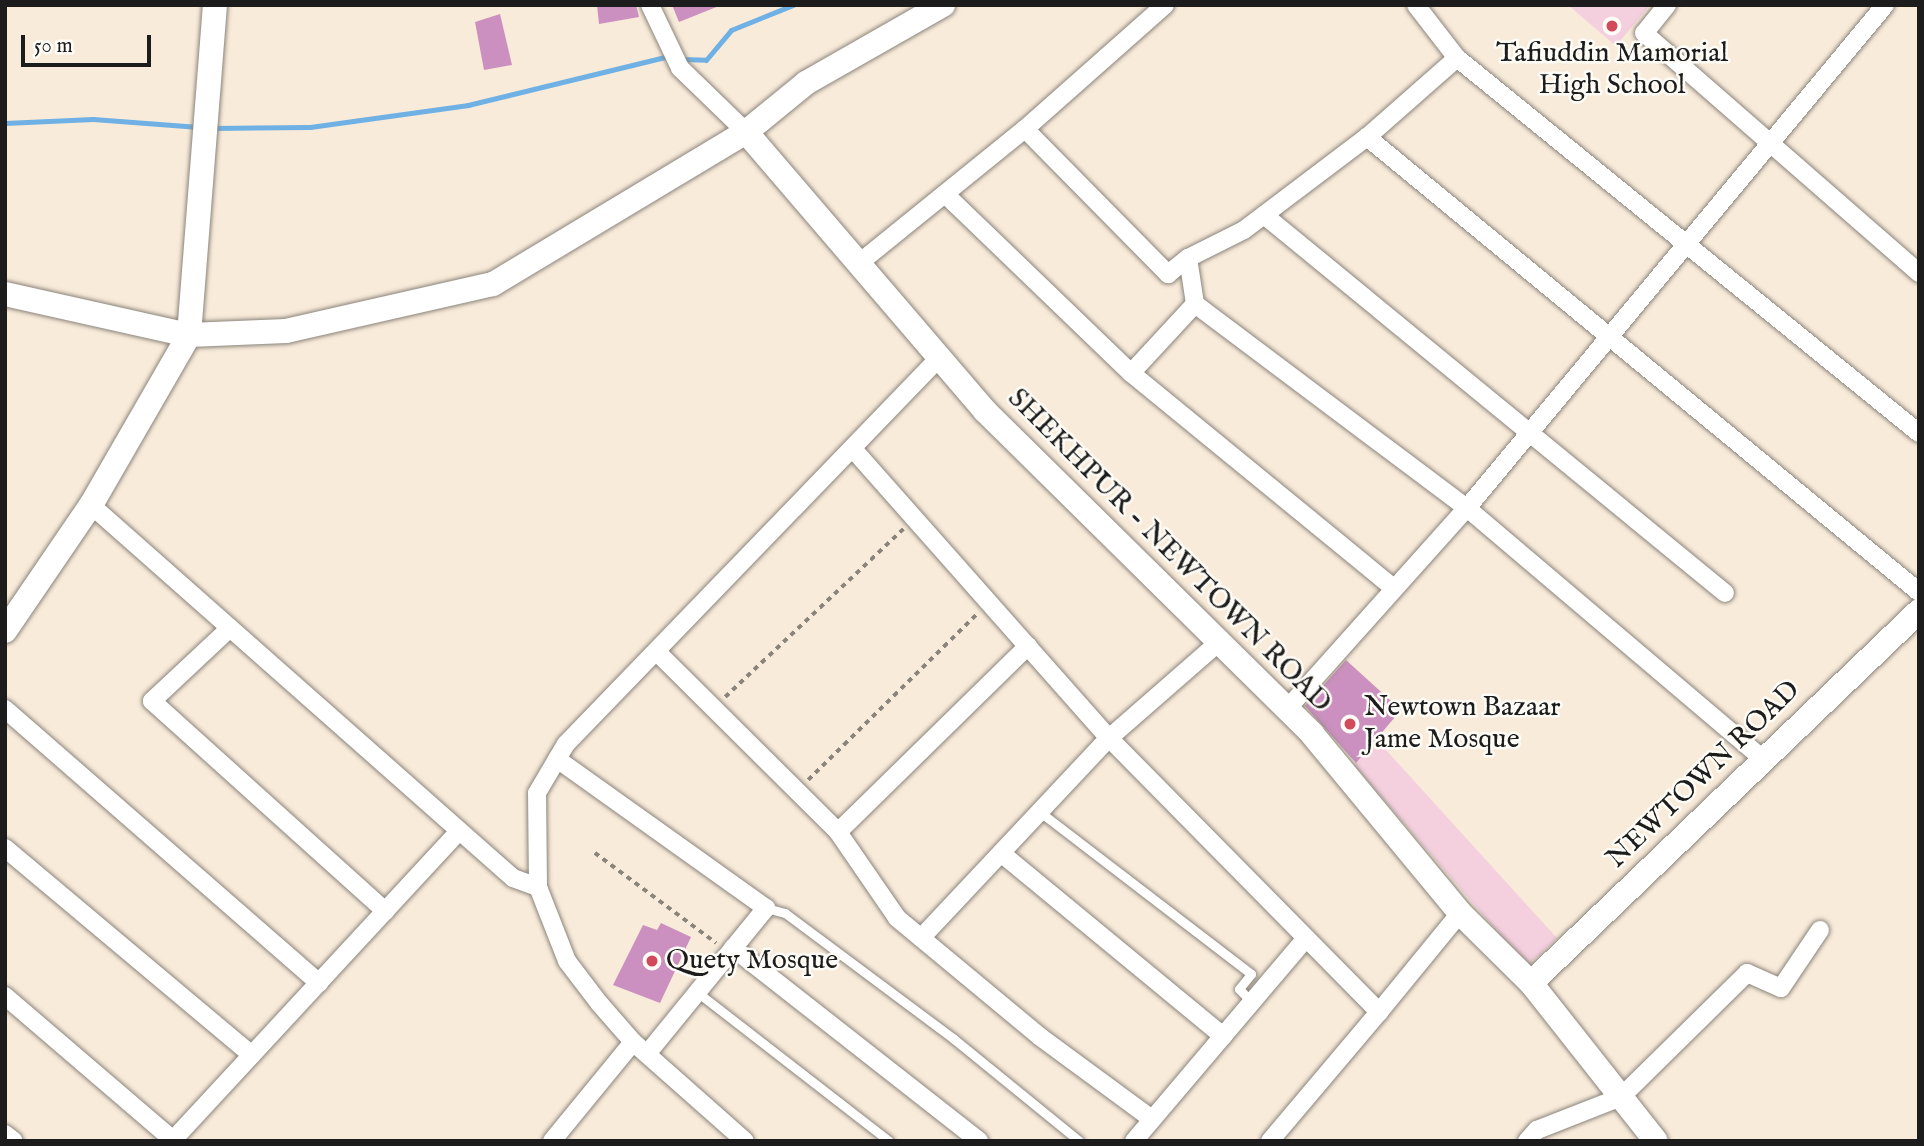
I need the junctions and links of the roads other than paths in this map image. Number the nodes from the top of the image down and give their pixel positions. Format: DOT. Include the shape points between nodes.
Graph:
graph roads {
  1 [pos="215,5"];
  2 [pos="943,5"];
  3 [pos="1165,5"];
  4 [pos="1416,5"];
  5 [pos="1667,5"];
  6 [pos="1885,5"];
  7 [pos="652,13"];
  8 [pos="1457,58"];
  9 [pos="1025,129"];
  10 [pos="746,132"];
  11 [pos="1367,137"];
  12 [pos="1773,140"];
  13 [pos="945,194"];
  14 [pos="1264,215"];
  15 [pos="1688,242"];
  16 [pos="1188,258"];
  17 [pos="859,264"];
  18 [pos="1919,273"];
  19 [pos="5,294"];
  20 [pos="1195,304"];
  21 [pos="189,335"];
  22 [pos="1610,336"];
  23 [pos="939,358"];
  24 [pos="1131,373"];
  25 [pos="1530,433"];
  26 [pos="1919,433"];
  27 [pos="853,449"];
  28 [pos="91,505"];
  29 [pos="1467,509"];
  30 [pos="1394,588"];
  31 [pos="1919,592"];
  32 [pos="1725,593"];
  33 [pos="1919,611"];
  34 [pos="230,628"];
  35 [pos="5,631"];
  36 [pos="1218,643"];
  37 [pos="1028,646"];
  38 [pos="657,652"];
  39 [pos="5,709"];
  40 [pos="1287,709"];
  41 [pos="1109,737"];
  42 [pos="558,759"];
  43 [pos="1764,760"];
  44 [pos="1040,811"];
  45 [pos="459,831"];
  46 [pos="838,832"];
  47 [pos="5,848"];
  48 [pos="1001,853"];
  49 [pos="538,887"];
  50 [pos="766,908"];
  51 [pos="385,911"];
  52 [pos="1460,913"];
  53 [pos="1820,930"];
  54 [pos="1306,937"];
  55 [pos="921,938"];
  56 [pos="731,951"];
  57 [pos="319,982"];
  58 [pos="1531,983"];
  59 [pos="697,992"];
  60 [pos="5,996"];
  61 [pos="1252,1002"];
  62 [pos="1379,1012"];
  63 [pos="1223,1036"];
  64 [pos="640,1048"];
  65 [pos="252,1055"];
  66 [pos="1621,1097"];
  67 [pos="1152,1119"];
  68 [pos="5,1134"];
  69 [pos="14,1141"];
  70 [pos="173,1141"];
  71 [pos="552,1141"];
  72 [pos="745,1141"];
  73 [pos="888,1141"];
  74 [pos="979,1141"];
  75 [pos="1079,1141"];
  76 [pos="1134,1141"];
  77 [pos="1270,1141"];
  78 [pos="1527,1141"];
  79 [pos="1656,1141"];
  1 -- 21 [label="street"];
  2 -- 10 [label="street" via="806,83"];
  3 -- 9 [label="street"];
  4 -- 8 [label="street"];
  5 -- 12 [label="street" via="1644,33"];
  6 -- 12 [label="street"];
  7 -- 10 [label="street" via="680,68"];
  8 -- 11 [label="street"];
  8 -- 15 [label="street"];
  9 -- 13 [label="street"];
  9 -- 16 [label="street" via="1168,274"];
  10 -- 17 [label="street, SHEKHPUR - NEWTOWN ROAD"];
  10 -- 21 [label="street" via="493,284 286,331"];
  11 -- 14 [label="street"];
  11 -- 22 [label="street"];
  12 -- 15 [label="street"];
  12 -- 18 [label="street"];
  13 -- 17 [label="street"];
  13 -- 24 [label="street"];
  14 -- 16 [label="street"];
  14 -- 25 [label="street"];
  15 -- 22 [label="street"];
  15 -- 26 [label="street"];
  16 -- 20 [label="street"];
  17 -- 23 [label="street, SHEKHPUR - NEWTOWN ROAD"];
  19 -- 21 [label="street"];
  20 -- 24 [label="street"];
  20 -- 29 [label="street"];
  21 -- 28 [label="street"];
  22 -- 25 [label="street"];
  22 -- 31 [label="street"];
  23 -- 27 [label="street"];
  23 -- 36 [label="street, SHEKHPUR - NEWTOWN ROAD"];
  24 -- 30 [label="street"];
  25 -- 29 [label="street"];
  25 -- 32 [label="street"];
  27 -- 37 [label="street"];
  27 -- 38 [label="street"];
  28 -- 34 [label="street"];
  28 -- 35 [label="street"];
  29 -- 30 [label="street"];
  29 -- 43 [label="street"];
  30 -- 40 [label="street"];
  33 -- 43 [label="street, NEWTOWN ROAD"];
  34 -- 45 [label="street"];
  34 -- 51 [label="street" via="152,701"];
  36 -- 40 [label="street, SHEKHPUR - NEWTOWN ROAD"];
  36 -- 41 [label="street"];
  37 -- 41 [label="street"];
  37 -- 46 [label="street"];
  38 -- 42 [label="street"];
  38 -- 46 [label="street"];
  39 -- 57 [label="street"];
  40 -- 52 [label="street, SHEKHPUR - NEWTOWN ROAD"];
  41 -- 44 [label="street"];
  41 -- 54 [label="street"];
  42 -- 49 [label="street" via="537,793"];
  42 -- 50 [label="street"];
  43 -- 58 [label="street, NEWTOWN ROAD"];
  44 -- 48 [label="street"];
  44 -- 61 [label="lane" via="1251,974 1239,989"];
  45 -- 49 [label="street" via="513,877"];
  45 -- 51 [label="street"];
  46 -- 55 [label="street" via="897,918"];
  47 -- 65 [label="street"];
  48 -- 55 [label="street"];
  48 -- 63 [label="street"];
  49 -- 64 [label="street" via="567,961"];
  50 -- 56 [label="street"];
  50 -- 75 [label="lane" via="785,913 954,1039"];
  51 -- 57 [label="street"];
  52 -- 58 [label="street, SHEKHPUR - NEWTOWN ROAD"];
  52 -- 62 [label="street"];
  53 -- 66 [label="street" via="1781,988 1747,972"];
  54 -- 61 [label="street"];
  54 -- 62 [label="street"];
  55 -- 67 [label="street"];
  56 -- 59 [label="street"];
  56 -- 74 [label="street"];
  57 -- 65 [label="street"];
  58 -- 66 [label="street, SHEKHPUR - NEWTOWN ROAD"];
  59 -- 64 [label="street"];
  59 -- 73 [label="lane"];
  60 -- 70 [label="street"];
  61 -- 63 [label="street"];
  62 -- 77 [label="street"];
  63 -- 67 [label="street"];
  64 -- 71 [label="street"];
  64 -- 72 [label="street"];
  65 -- 70 [label="street"];
  66 -- 78 [label="street" via="1537,1130"];
  66 -- 79 [label="street, SHEKHPUR - NEWTOWN ROAD"];
  67 -- 76 [label="street"];
  68 -- 69 [label="street"];
}
